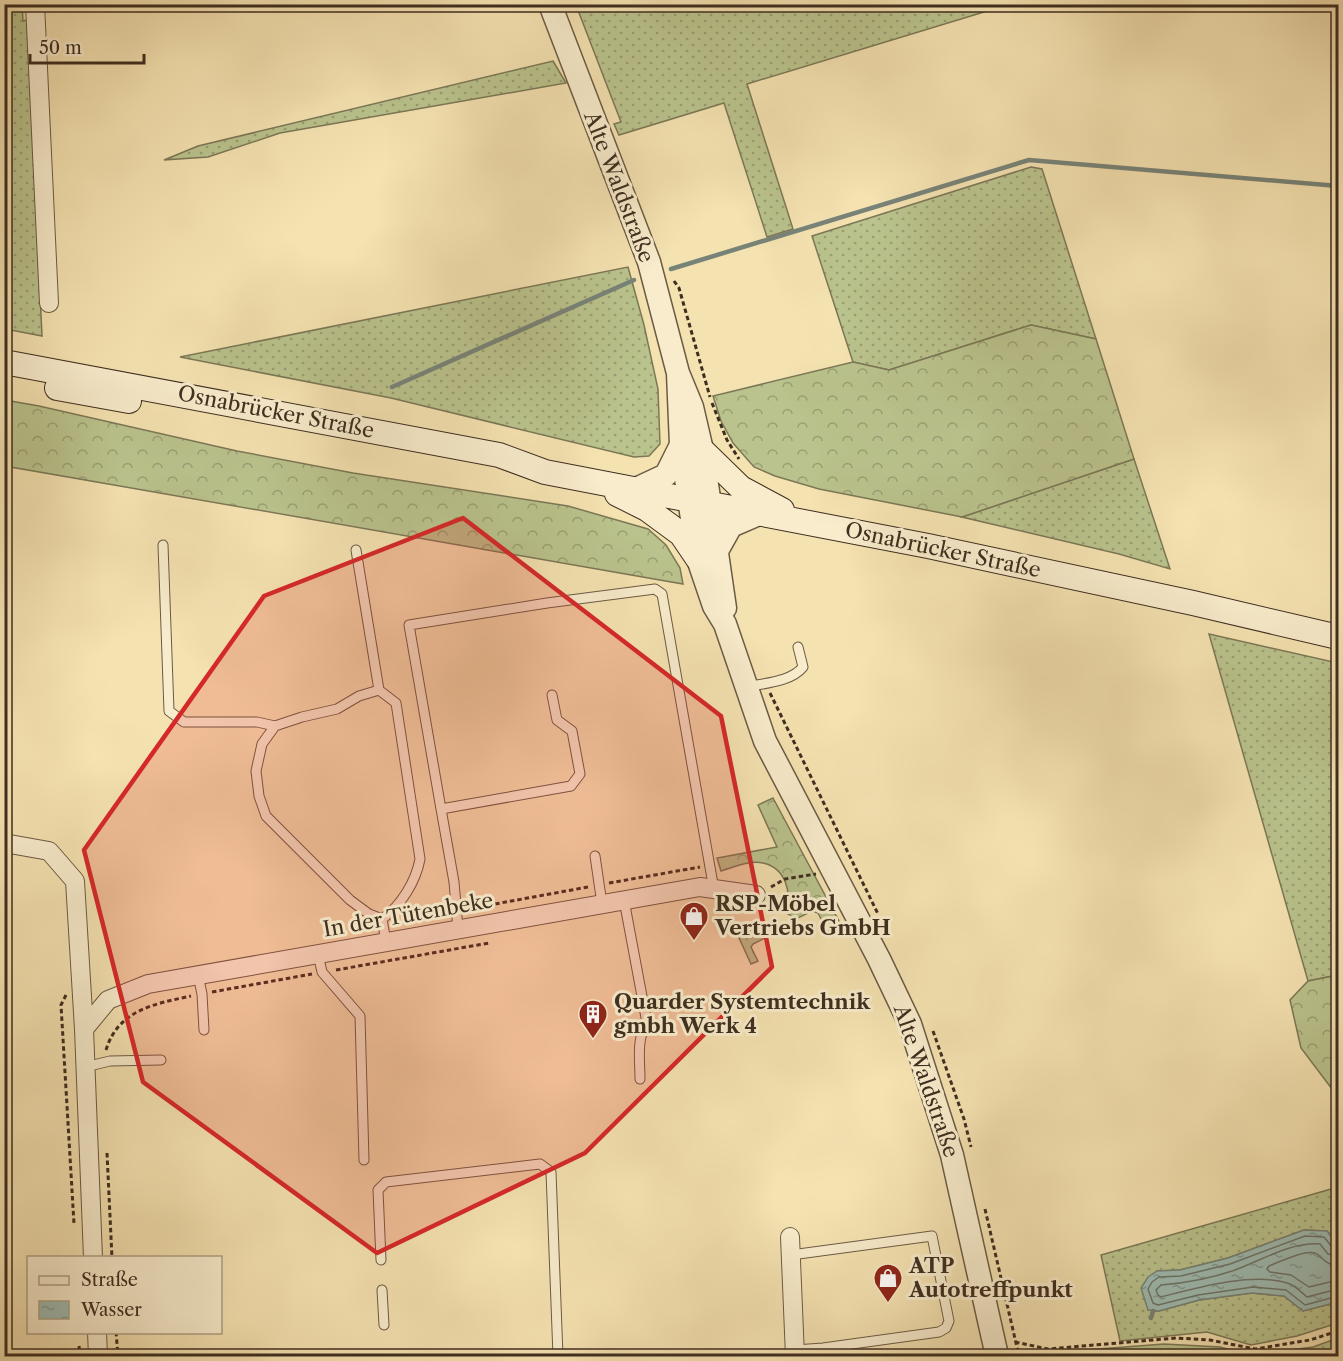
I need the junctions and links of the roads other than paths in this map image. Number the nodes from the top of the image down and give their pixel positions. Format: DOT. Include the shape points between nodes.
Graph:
graph roads {
  1 [pos="35,4"];
  2 [pos="550,4"];
  3 [pos="49,303"];
  4 [pos="4,362"];
  5 [pos="4,378"];
  6 [pos="692,448"];
  7 [pos="545,472"];
  8 [pos="594,481"];
  9 [pos="636,489"];
  10 [pos="699,501"];
  11 [pos="760,513"];
  12 [pos="802,521"];
  13 [pos="163,545"];
  14 [pos="356,550"];
  15 [pos="708,555"];
  16 [pos="1338,637"];
  17 [pos="798,647"];
  18 [pos="746,687"];
  19 [pos="379,690"];
  20 [pos="552,695"];
  21 [pos="275,726"];
  22 [pos="441,809"];
  23 [pos="4,843"];
  24 [pos="595,856"];
  25 [pos="714,890"];
  26 [pos="756,895"];
  27 [pos="624,900"];
  28 [pos="603,904"];
  29 [pos="382,919"];
  30 [pos="458,920"];
  31 [pos="386,942"];
  32 [pos="318,954"];
  33 [pos="198,975"];
  34 [pos="84,1029"];
  35 [pos="204,1030"];
  36 [pos="161,1060"];
  37 [pos="85,1067"];
  38 [pos="640,1079"];
  39 [pos="364,1160"];
  40 [pos="790,1246"];
  41 [pos="93,1256"];
  42 [pos="381,1260"];
  43 [pos="382,1290"];
  44 [pos="384,1325"];
  45 [pos="97,1334"];
  46 [pos="995,1351"];
  47 [pos="795,1353"];
  48 [pos="558,1355"];
  49 [pos="98,1356"];
  1 -- 3 [label="street"];
  2 -- 6 [label="street, Alte Waldstraße" via="653,276 678,373 692,407"];
  4 -- 7 [label="main road, Osnabrücker Straße" via="499,454"];
  5 -- 7 [label="main road, Osnabrücker Straße" via="496,471"];
  6 -- 9 [label="street" via="666,475"];
  6 -- 10 [label="street, Alte Waldstraße"];
  6 -- 12 [label="main road" via="741,488"];
  7 -- 8 [label="main road, Osnabrücker Straße"];
  8 -- 9 [label="main road, Osnabrücker Straße"];
  8 -- 15 [label="main road" via="647,509"];
  9 -- 10 [label="main road, Osnabrücker Straße"];
  10 -- 11 [label="main road, Osnabrücker Straße"];
  10 -- 15 [label="street, Alte Waldstraße"];
  11 -- 12 [label="main road, Osnabrücker Straße"];
  11 -- 15 [label="street" via="732,526"];
  12 -- 16 [label="main road, Osnabrücker Straße"];
  13 -- 21 [label="lane" via="169,711 184,722 257,722"];
  14 -- 19 [label="lane"];
  15 -- 18 [label="street, Alte Waldstraße" via="714,606 725,624"];
  17 -- 18 [label="lane" via="803,667 799,672 775,682"];
  18 -- 46 [label="street, Alte Waldstraße" via="765,741 910,1024 952,1155"];
  19 -- 21 [label="lane" via="337,709"];
  19 -- 29 [label="lane" via="396,703 420,859 418,873 407,891"];
  20 -- 22 [label="lane" via="557,720 572,731 580,774 571,786"];
  21 -- 29 [label="lane" via="262,744 256,771 266,816 350,900"];
  22 -- 25 [label="lane" via="409,625 655,589 662,594"];
  22 -- 30 [label="lane"];
  23 -- 34 [label="street" via="49,851 75,881"];
  24 -- 28 [label="lane"];
  25 -- 26 [label="street, In der Tütenbeke"];
  25 -- 27 [label="street, In der Tütenbeke" via="700,886"];
  27 -- 28 [label="street, In der Tütenbeke"];
  27 -- 38 [label="lane" via="647,1023 640,1043"];
  28 -- 30 [label="street, In der Tütenbeke"];
  29 -- 31 [label="lane"];
  30 -- 31 [label="street, In der Tütenbeke"];
  31 -- 32 [label="street, In der Tütenbeke"];
  32 -- 33 [label="street, In der Tütenbeke"];
  32 -- 39 [label="lane" via="322,972 360,1016"];
  33 -- 34 [label="street, In der Tütenbeke" via="148,984 108,1000"];
  33 -- 35 [label="lane"];
  34 -- 37 [label="street"];
  36 -- 37 [label="lane" via="104,1061"];
  37 -- 41 [label="street"];
  40 -- 47 [label="street"];
  40 -- 47 [label="lane" via="932,1236 949,1321 939,1332"];
  42 -- 48 [label="lane" via="378,1190 386,1182 540,1164 551,1172"];
  43 -- 44 [label="lane"];
  45 -- 49 [label="street"];
}
